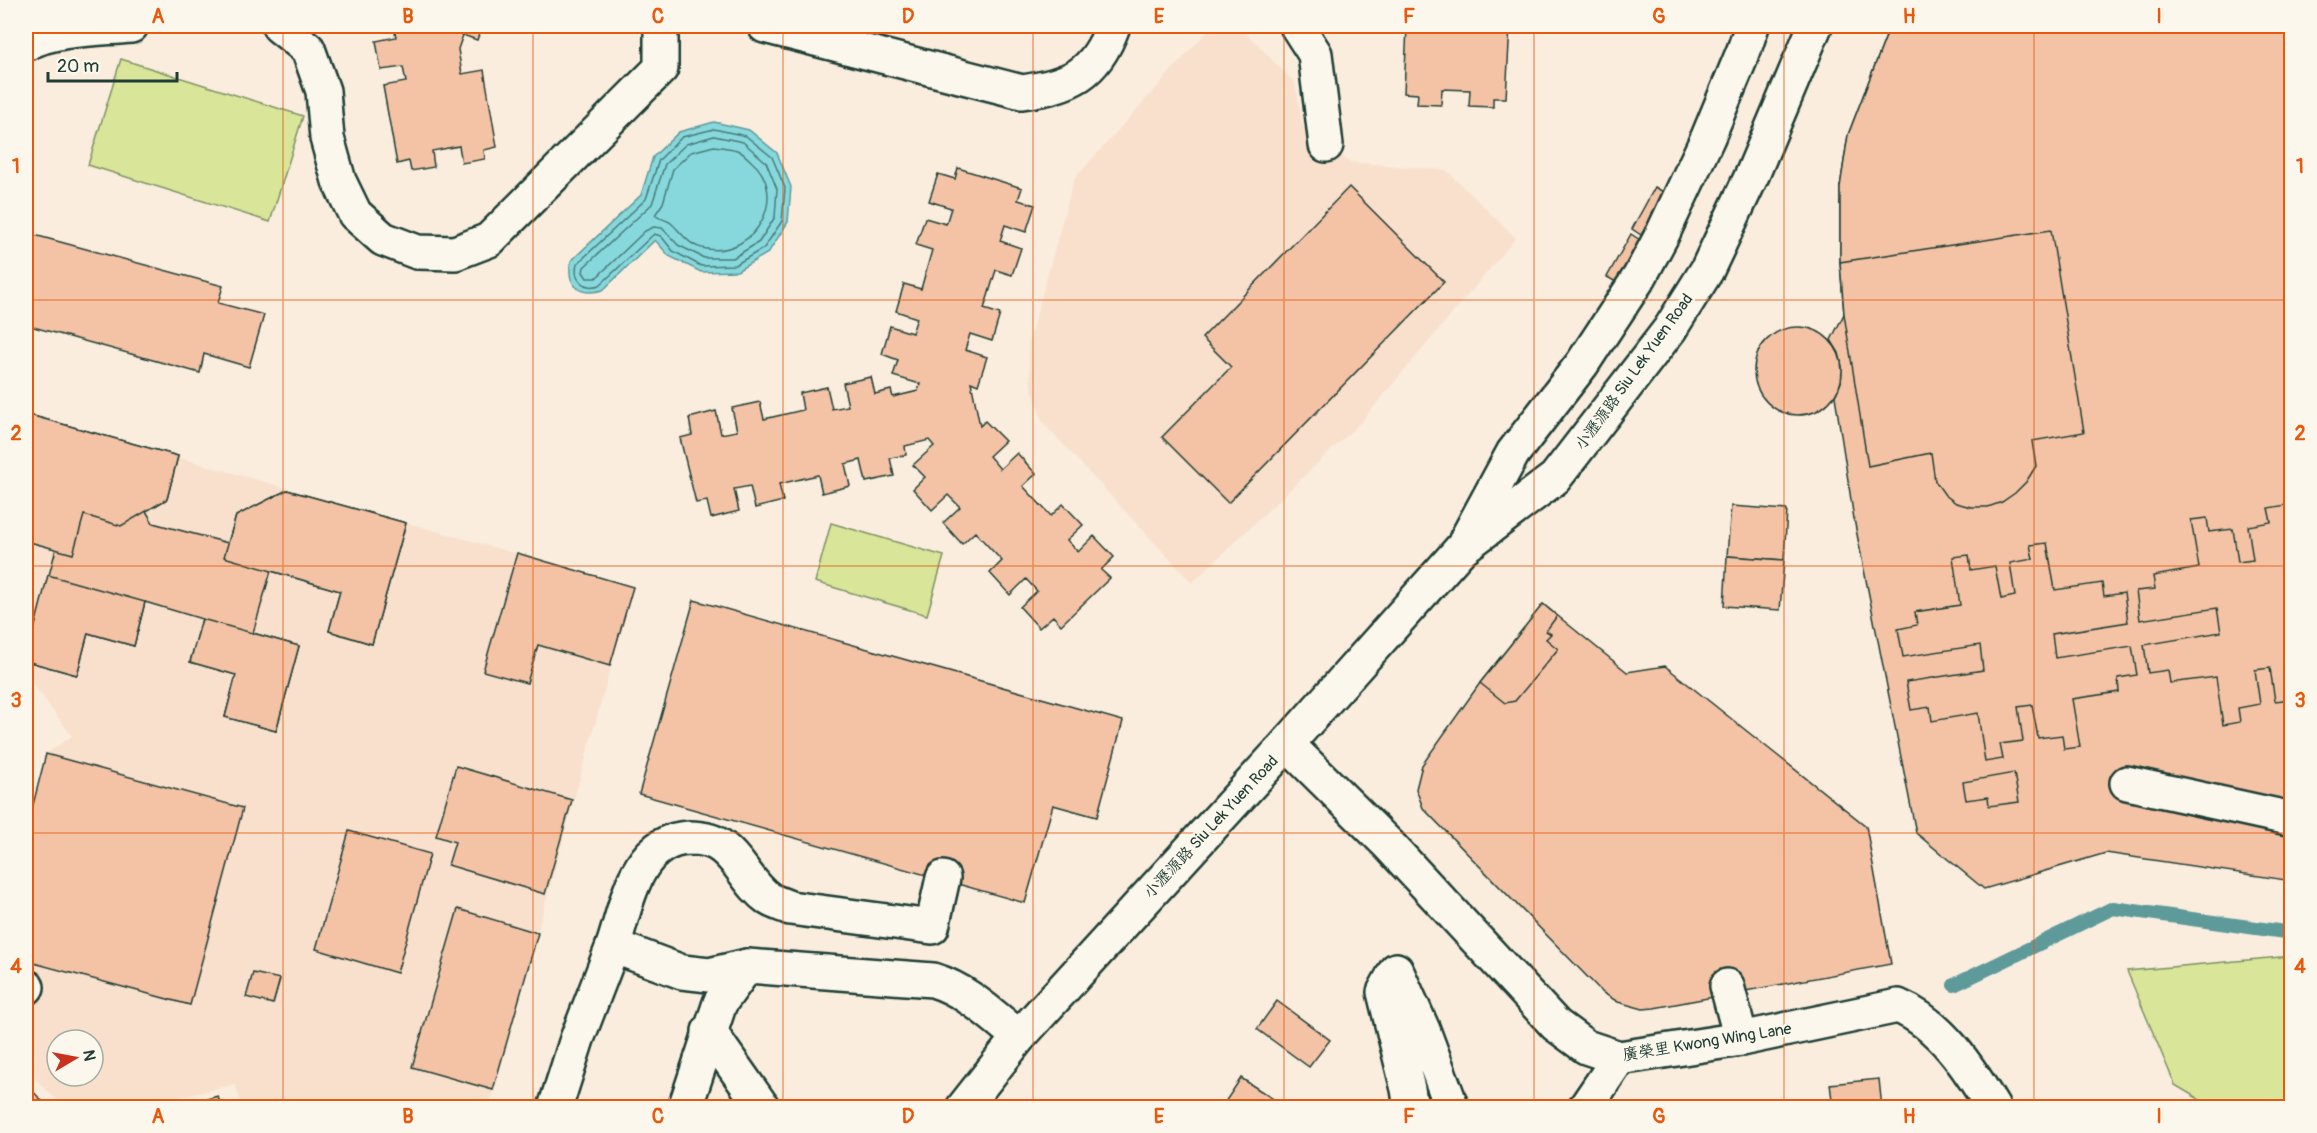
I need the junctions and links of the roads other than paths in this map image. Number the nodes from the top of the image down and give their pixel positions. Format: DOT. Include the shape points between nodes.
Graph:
graph roads {
  1 [pos="131,26"];
  2 [pos="279,26"];
  3 [pos="662,26"];
  4 [pos="765,26"];
  5 [pos="1113,26"];
  6 [pos="1297,26"];
  7 [pos="1752,26"];
  8 [pos="1815,26"];
  9 [pos="26,44"];
  10 [pos="1326,145"];
  11 [pos="1461,549"];
  12 [pos="1287,744"];
  13 [pos="2127,783"];
  14 [pos="2292,819"];
  15 [pos="943,878"];
  16 [pos="613,946"];
  17 [pos="747,966"];
  18 [pos="1727,986"];
  19 [pos="709,1031"];
  20 [pos="1018,1037"];
  21 [pos="1741,1039"];
  22 [pos="1619,1058"];
  23 [pos="737,1072"];
  24 [pos="556,1104"];
  25 [pos="1993,1106"];
  26 [pos="685,1107"];
  27 [pos="734,1107"];
  28 [pos="764,1107"];
  29 [pos="963,1107"];
  30 [pos="1410,1107"];
  31 [pos="1452,1107"];
  32 [pos="1585,1107"];
  1 -- 9 [label="street" via="60,32"];
  2 -- 3 [label="street" via="308,49 323,91 327,138 339,180 355,214 383,239 417,252 455,253 489,240 661,68"];
  4 -- 5 [label="street" via="1022,92 1050,88 1081,75 1105,47"];
  6 -- 10 [label="street" via="1315,54"];
  7 -- 11 [label="street, 小瀝源路 Siu Lek Yuen Road" via="1708,137 1640,276 1582,364 1513,453"];
  8 -- 11 [label="street, 小瀝源路 Siu Lek Yuen Road" via="1707,270 1670,329 1555,478"];
  11 -- 12 [label="street, 小瀝源路 Siu Lek Yuen Road"];
  12 -- 20 [label="street, 小瀝源路 Siu Lek Yuen Road"];
  12 -- 22 [label="street, 廣榮里 Kwong Wing Lane" via="1388,844 1556,1025 1586,1047"];
  13 -- 14 [label="street"];
  15 -- 16 [label="street" via="932,927 790,908 769,899 721,846 699,838 676,839 655,848 640,866"];
  16 -- 17 [label="street" via="682,972 709,975"];
  16 -- 24 [label="street"];
  17 -- 19 [label="street" via="720,1003"];
  17 -- 20 [label="street" via="933,980 951,985"];
  18 -- 21 [label="street"];
  19 -- 23 [label="street"];
  19 -- 26 [label="street"];
  20 -- 29 [label="street, 小瀝源路 Siu Lek Yuen Road"];
  21 -- 22 [label="street, 廣榮里 Kwong Wing Lane"];
  21 -- 25 [label="street, 廣榮里 Kwong Wing Lane" via="1898,1006 1918,1014 1941,1036"];
  22 -- 32 [label="street"];
  23 -- 27 [label="street"];
  23 -- 28 [label="street"];
  30 -- 31 [label="street" via="1384,992 1396,970"];
}
